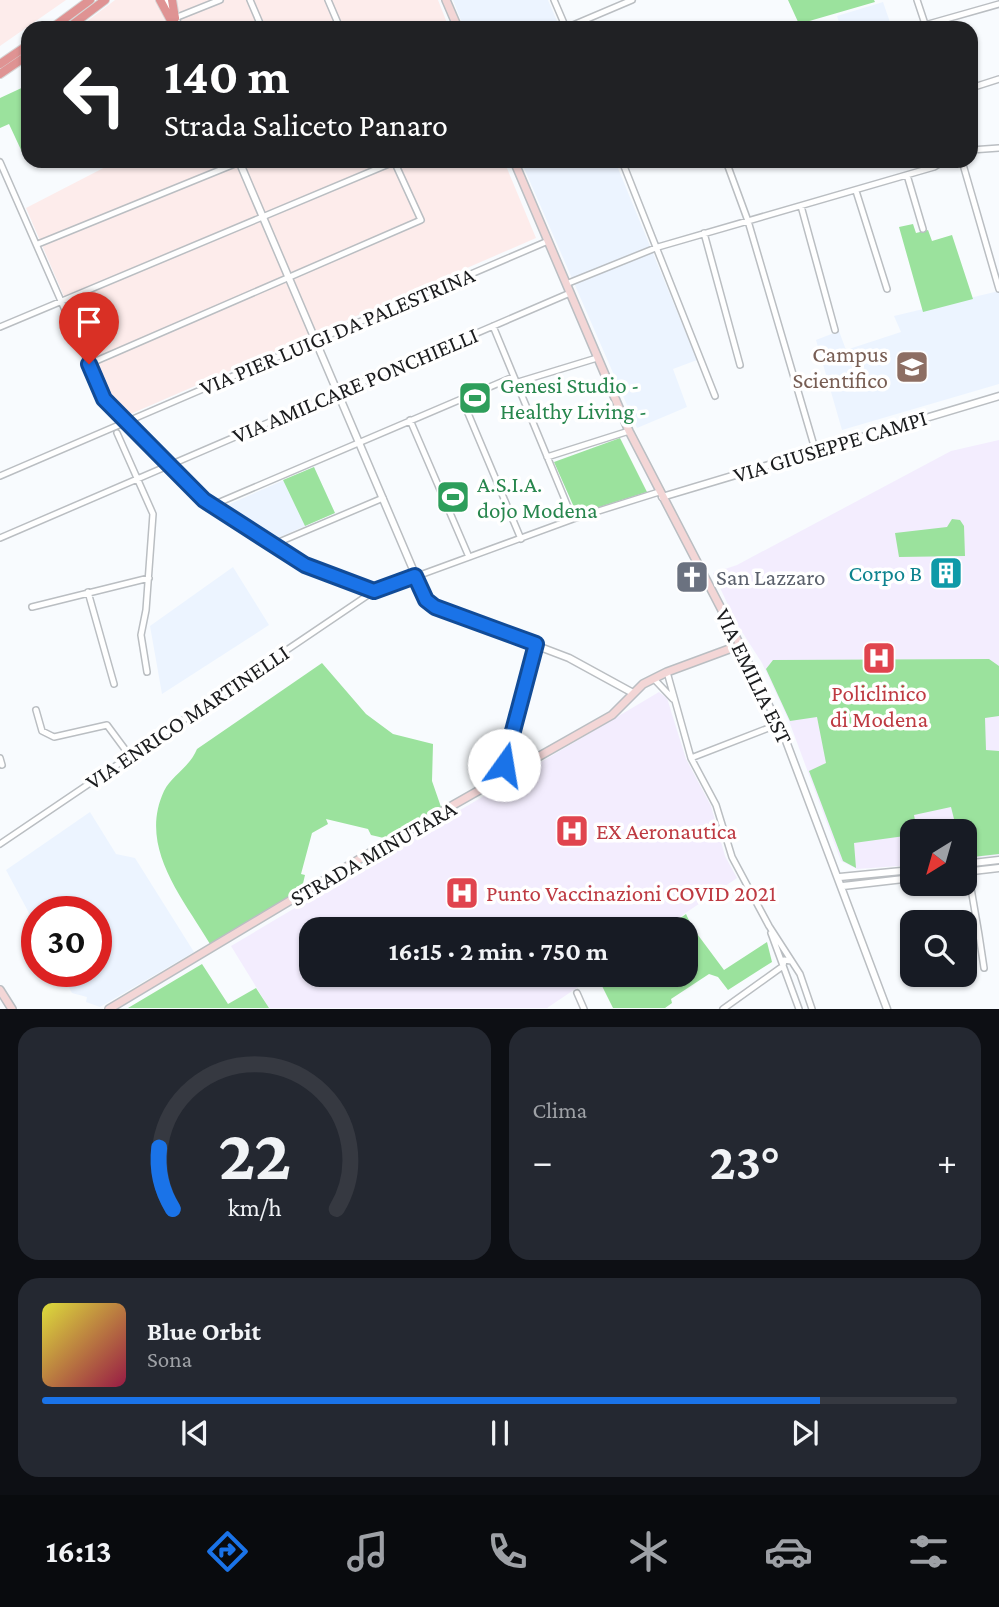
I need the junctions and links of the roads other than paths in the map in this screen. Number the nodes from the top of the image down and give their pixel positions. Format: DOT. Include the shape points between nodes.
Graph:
graph roads {
  1 [pos="90,0"];
  2 [pos="105,0"];
  3 [pos="111,0"];
  4 [pos="160,0"];
  5 [pos="166,0"];
  6 [pos="172,0"];
  7 [pos="220,0"];
  8 [pos="250,0"];
  9 [pos="328,0"];
  10 [pos="446,0"];
  11 [pos="554,0"];
  12 [pos="632,0"];
  13 [pos="917,0"];
  14 [pos="999,4"];
  15 [pos="62,21"];
  16 [pos="77,21"];
  17 [pos="78,21"];
  18 [pos="174,21"];
  19 [pos="174,21"];
  20 [pos="175,21"];
  21 [pos="179,21"];
  22 [pos="259,21"];
  23 [pos="337,21"];
  24 [pos="455,21"];
  25 [pos="563,21"];
  26 [pos="582,21"];
  27 [pos="924,21"];
  28 [pos="945,21"];
  29 [pos="21,50"];
  30 [pos="21,60"];
  31 [pos="0,64"];
  32 [pos="0,74"];
  33 [pos="999,79"];
  34 [pos="978,86"];
  35 [pos="999,148"];
  36 [pos="978,150"];
  37 [pos="0,162"];
  38 [pos="223,168"];
  39 [pos="243,168"];
  40 [pos="379,168"];
  41 [pos="398,168"];
  42 [pos="517,168"];
  43 [pos="625,168"];
  44 [pos="729,168"];
  45 [pos="926,168"];
  46 [pos="964,168"];
  47 [pos="907,175"];
  48 [pos="856,191"];
  49 [pos="801,206"];
  50 [pos="264,217"];
  51 [pos="748,220"];
  52 [pos="923,229"];
  53 [pos="704,233"];
  54 [pos="548,242"];
  55 [pos="38,244"];
  56 [pos="659,247"];
  57 [pos="290,279"];
  58 [pos="566,284"];
  59 [pos="887,289"];
  60 [pos="999,289"];
  61 [pos="570,293"];
  62 [pos="62,300"];
  63 [pos="493,326"];
  64 [pos="0,327"];
  65 [pos="835,330"];
  66 [pos="316,339"];
  67 [pos="597,358"];
  68 [pos="89,364"];
  69 [pos="740,365"];
  70 [pos="514,380"];
  71 [pos="338,392"];
  72 [pos="715,396"];
  73 [pos="999,396"];
  74 [pos="462,399"];
  75 [pos="126,420"];
  76 [pos="410,420"];
  77 [pos="629,431"];
  78 [pos="117,433"];
  79 [pos="359,442"];
  80 [pos="815,449"];
  81 [pos="547,457"];
  82 [pos="168,464"];
  83 [pos="0,476"];
  84 [pos="139,477"];
  85 [pos="661,494"];
  86 [pos="383,498"];
  87 [pos="213,505"];
  88 [pos="573,519"];
  89 [pos="0,538"];
  90 [pos="522,539"];
  91 [pos="272,545"];
  92 [pos="469,557"];
  93 [pos="415,576"];
  94 [pos="149,578"];
  95 [pos="374,591"];
  96 [pos="88,592"];
  97 [pos="32,607"];
  98 [pos="536,644"];
  99 [pos="740,645"];
  100 [pos="147,672"];
  101 [pos="667,672"];
  102 [pos="654,679"];
  103 [pos="114,684"];
  104 [pos="633,693"];
  105 [pos="674,702"];
  106 [pos="36,710"];
  107 [pos="779,724"];
  108 [pos="130,756"];
  109 [pos="0,758"];
  110 [pos="691,758"];
  111 [pos="2,765"];
  112 [pos="509,774"];
  113 [pos="0,844"];
  114 [pos="999,860"];
  115 [pos="977,865"];
  116 [pos="977,868"];
  117 [pos="999,868"];
  118 [pos="900,871"];
  119 [pos="840,877"];
  120 [pos="900,879"];
  121 [pos="843,886"];
  122 [pos="971,896"];
  123 [pos="769,926"];
  124 [pos="979,935"];
  125 [pos="792,961"];
  126 [pos="783,966"];
  127 [pos="984,968"];
  128 [pos="0,993"];
  129 [pos="577,993"];
  130 [pos="725,1008"];
  131 [pos="7,1009"];
  132 [pos="12,1009"];
  133 [pos="109,1009"];
  134 [pos="584,1009"];
  135 [pos="799,1009"];
  136 [pos="812,1009"];
  137 [pos="887,1009"];
  1 -- 15 [label="highway"];
  2 -- 16 [label="highway"];
  3 -- 17 [label="highway"];
  4 -- 18 [label="highway"];
  5 -- 19 [label="street"];
  6 -- 20 [label="highway"];
  7 -- 21 [label="street"];
  8 -- 22 [label="street"];
  9 -- 23 [label="street"];
  10 -- 24 [label="main road"];
  11 -- 25 [label="street"];
  12 -- 26 [label="street"];
  13 -- 27 [label="street"];
  14 -- 28 [label="street"];
  29 -- 31 [label="highway"];
  30 -- 32 [label="highway"];
  33 -- 34 [label="street"];
  35 -- 36 [label="street"];
  37 -- 55 [label="street"];
  38 -- 55 [label="street"];
  39 -- 50 [label="street"];
  40 -- 50 [label="street"];
  41 -- 57 [label="street" via="421,220"];
  42 -- 54 [label="main road, VIA EMILIA EST"];
  43 -- 56 [label="street"];
  44 -- 51 [label="street"];
  45 -- 47 [label="street"];
  46 -- 60 [label="street"];
  47 -- 48 [label="street"];
  47 -- 52 [label="street"];
  48 -- 49 [label="street"];
  48 -- 59 [label="street"];
  49 -- 51 [label="street"];
  49 -- 65 [label="street"];
  50 -- 57 [label="street"];
  50 -- 62 [label="street"];
  51 -- 53 [label="street"];
  51 -- 80 [label="street"];
  53 -- 56 [label="street"];
  53 -- 69 [label="street"];
  54 -- 58 [label="main road, VIA EMILIA EST"];
  54 -- 66 [label="street, VIA PIER LUIGI DA PALESTRINA"];
  55 -- 62 [label="street"];
  56 -- 58 [label="street"];
  56 -- 72 [label="street"];
  57 -- 66 [label="street"];
  57 -- 68 [label="street"];
  58 -- 61 [label="main road, VIA EMILIA EST"];
  61 -- 63 [label="street, VIA AMILCARE PONCHIELLI"];
  61 -- 67 [label="main road, VIA EMILIA EST"];
  62 -- 64 [label="street"];
  62 -- 68 [label="street"];
  63 -- 70 [label="street"];
  63 -- 71 [label="street, VIA AMILCARE PONCHIELLI"];
  66 -- 71 [label="street"];
  66 -- 75 [label="street, VIA PIER LUIGI DA PALESTRINA"];
  67 -- 70 [label="street"];
  67 -- 77 [label="main road, VIA EMILIA EST"];
  68 -- 75 [label="street" via="104,399"];
  70 -- 74 [label="street"];
  70 -- 81 [label="street"];
  71 -- 79 [label="street"];
  71 -- 82 [label="street, VIA AMILCARE PONCHIELLI"];
  73 -- 80 [label="street, VIA GIUSEPPE CAMPI"];
  74 -- 76 [label="street"];
  74 -- 90 [label="street"];
  75 -- 82 [label="street"];
  75 -- 83 [label="street, VIA PIER LUIGI DA PALESTRINA"];
  76 -- 79 [label="street"];
  76 -- 92 [label="street"];
  77 -- 81 [label="street"];
  77 -- 85 [label="main road, VIA EMILIA EST"];
  78 -- 84 [label="street"];
  79 -- 86 [label="street"];
  79 -- 87 [label="street"];
  80 -- 85 [label="street, VIA GIUSEPPE CAMPI"];
  81 -- 88 [label="street"];
  82 -- 84 [label="street, VIA AMILCARE PONCHIELLI"];
  82 -- 87 [label="street"];
  84 -- 89 [label="street, VIA AMILCARE PONCHIELLI"];
  84 -- 94 [label="street" via="153,514"];
  85 -- 88 [label="street, VIA ENRICO MARTINELLI"];
  85 -- 99 [label="main road, VIA EMILIA EST"];
  86 -- 91 [label="street"];
  86 -- 93 [label="street"];
  87 -- 91 [label="street"];
  88 -- 90 [label="street, VIA ENRICO MARTINELLI"];
  90 -- 92 [label="street, VIA ENRICO MARTINELLI"];
  91 -- 95 [label="street" via="305,565"];
  92 -- 93 [label="street, VIA ENRICO MARTINELLI"];
  93 -- 95 [label="street, VIA ENRICO MARTINELLI"];
  93 -- 98 [label="street" via="426,600 438,608"];
  94 -- 96 [label="street"];
  94 -- 100 [label="street" via="141,635"];
  95 -- 108 [label="street, VIA ENRICO MARTINELLI"];
  96 -- 97 [label="street"];
  96 -- 103 [label="street"];
  98 -- 104 [label="street"];
  98 -- 112 [label="street" via="504,758"];
  99 -- 101 [label="main road, STRADA MINUTARA"];
  99 -- 107 [label="street, VIA EMILIA EST"];
  101 -- 102 [label="main road, STRADA MINUTARA"];
  101 -- 105 [label="street"];
  102 -- 104 [label="main road, STRADA MINUTARA"];
  102 -- 105 [label="street"];
  104 -- 112 [label="main road, STRADA MINUTARA" via="612,715"];
  105 -- 110 [label="street"];
  106 -- 108 [label="street" via="42,731 54,737 107,725"];
  107 -- 110 [label="street"];
  107 -- 119 [label="street, VIA EMILIA EST"];
  108 -- 113 [label="street, VIA ENRICO MARTINELLI"];
  109 -- 111 [label="street"];
  110 -- 123 [label="street" via="716,805 732,857"];
  112 -- 133 [label="main road, STRADA MINUTARA"];
  114 -- 115 [label="street"];
  116 -- 117 [label="street"];
  118 -- 119 [label="street"];
  119 -- 121 [label="street, VIA EMILIA EST"];
  120 -- 121 [label="street"];
  121 -- 137 [label="street, VIA EMILIA EST"];
  122 -- 124 [label="street"];
  123 -- 125 [label="street"];
  123 -- 126 [label="street"];
  124 -- 127 [label="street"];
  125 -- 126 [label="street" via="789,968"];
  125 -- 136 [label="street"];
  126 -- 130 [label="street"];
  126 -- 135 [label="street"];
  128 -- 131 [label="main road"];
  128 -- 132 [label="main road"];
  129 -- 134 [label="street"];
}
